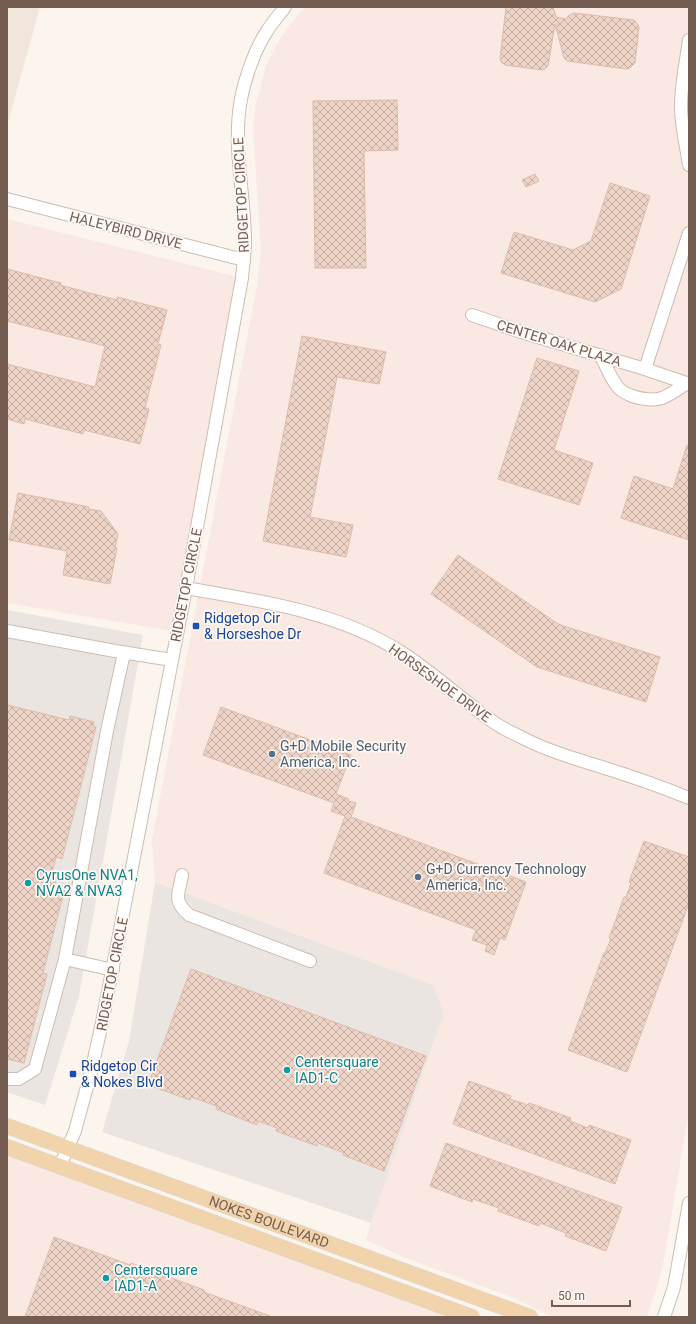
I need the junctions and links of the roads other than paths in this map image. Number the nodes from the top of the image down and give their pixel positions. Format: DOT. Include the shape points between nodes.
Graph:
graph roads {
  1 [pos="285,7"];
  2 [pos="689,40"];
  3 [pos="687,63"];
  4 [pos="689,165"];
  5 [pos="7,199"];
  6 [pos="689,233"];
  7 [pos="244,260"];
  8 [pos="472,315"];
  9 [pos="601,356"];
  10 [pos="646,369"];
  11 [pos="688,384"];
  12 [pos="186,588"];
  13 [pos="7,631"];
  14 [pos="124,653"];
  15 [pos="172,660"];
  16 [pos="689,798"];
  17 [pos="182,875"];
  18 [pos="65,959"];
  19 [pos="310,961"];
  20 [pos="113,970"];
  21 [pos="7,1079"];
  22 [pos="7,1126"];
  23 [pos="7,1147"];
  24 [pos="68,1149"];
  25 [pos="60,1166"];
  26 [pos="689,1203"];
  27 [pos="472,1317"];
  28 [pos="530,1317"];
  29 [pos="664,1317"];
  1 -- 7 [label="street, RIDGETOP CIRCLE" via="266,32 253,59 240,100 238,144"];
  2 -- 3 [label="street"];
  3 -- 4 [label="street" via="681,107"];
  5 -- 7 [label="street, HALEYBIRD DRIVE"];
  6 -- 10 [label="street"];
  7 -- 12 [label="street, RIDGETOP CIRCLE"];
  8 -- 9 [label="street, CENTER OAK PLAZA"];
  9 -- 10 [label="street, CENTER OAK PLAZA"];
  9 -- 11 [label="street" via="618,388 626,394 644,400 662,398"];
  10 -- 11 [label="street, CENTER OAK PLAZA"];
  12 -- 15 [label="street, RIDGETOP CIRCLE"];
  12 -- 16 [label="street, HORSESHOE DRIVE" via="291,608 327,617 354,628 402,653 497,724 530,741 549,750 637,778"];
  13 -- 14 [label="street"];
  14 -- 15 [label="street"];
  14 -- 18 [label="street"];
  15 -- 20 [label="street, RIDGETOP CIRCLE"];
  17 -- 19 [label="street" via="177,901 188,915"];
  18 -- 20 [label="street"];
  18 -- 21 [label="street" via="35,1069 19,1079"];
  20 -- 24 [label="street, RIDGETOP CIRCLE" via="92,1072"];
  22 -- 24 [label="main road, NOKES BOULEVARD"];
  23 -- 25 [label="main road, NOKES BOULEVARD"];
  24 -- 25 [label="street, RIDGETOP CIRCLE"];
  24 -- 28 [label="main road, NOKES BOULEVARD"];
  25 -- 27 [label="main road, NOKES BOULEVARD"];
  26 -- 29 [label="street" via="674,1287"];
}
